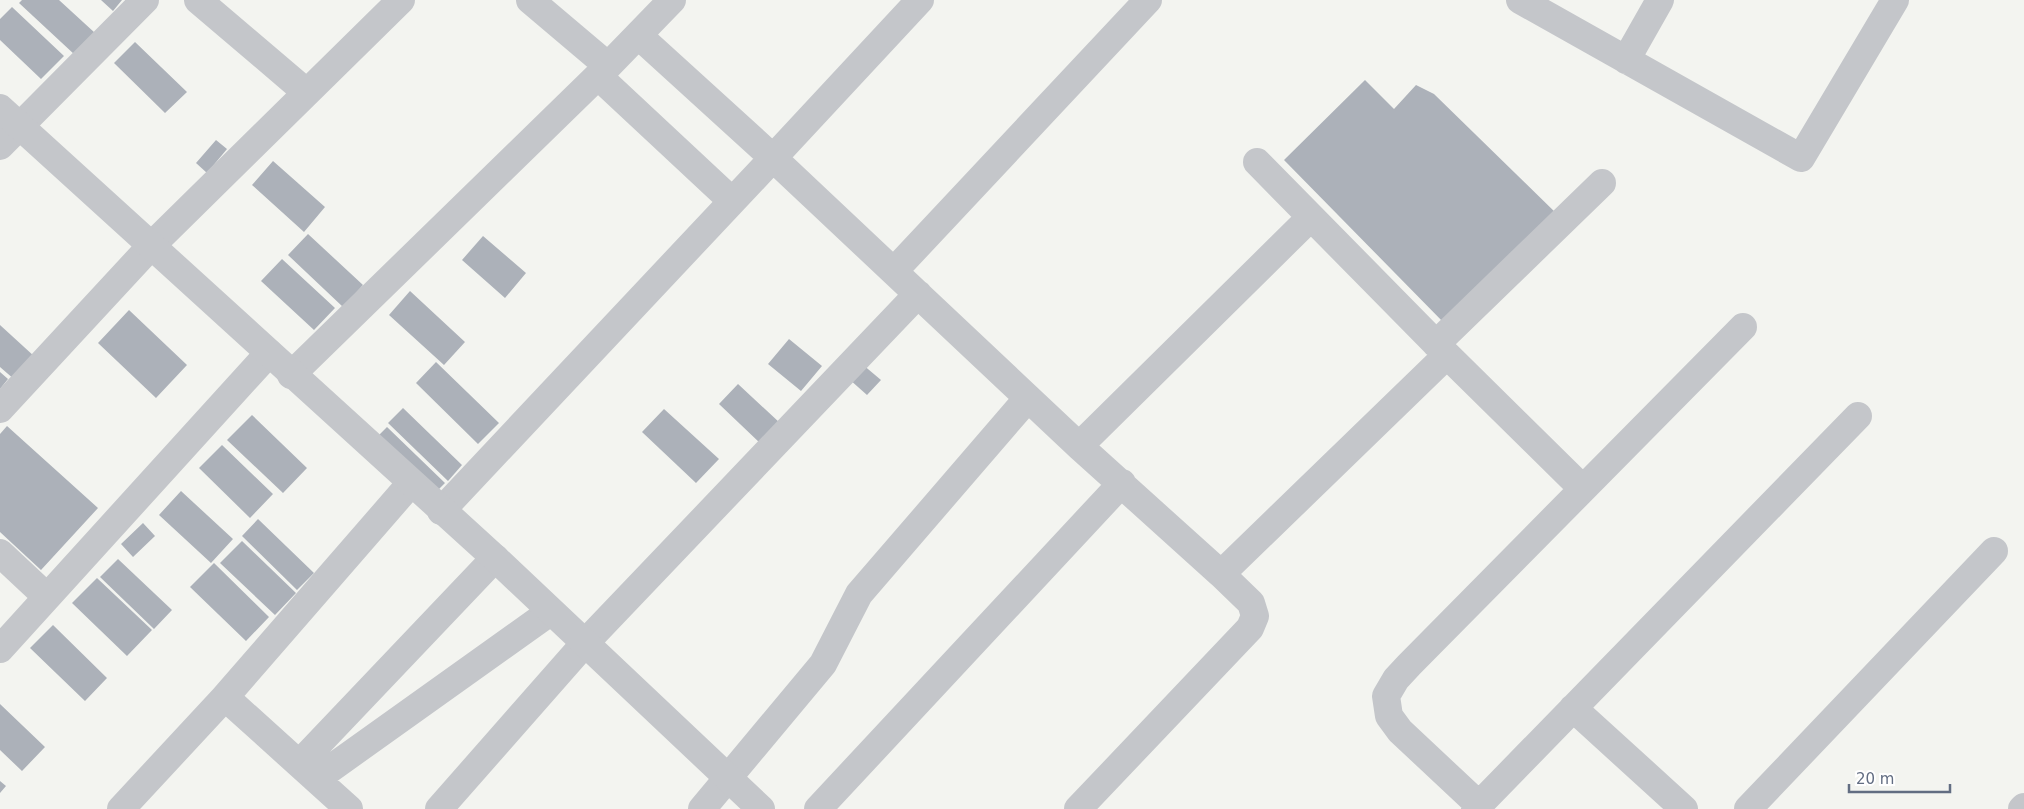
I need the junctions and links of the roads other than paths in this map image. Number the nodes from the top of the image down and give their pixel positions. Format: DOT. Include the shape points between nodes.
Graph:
graph roads {
  1 [pos="145,0"];
  2 [pos="198,0"];
  3 [pos="401,0"];
  4 [pos="530,0"];
  5 [pos="672,0"];
  6 [pos="920,0"];
  7 [pos="1148,0"];
  8 [pos="1520,0"];
  9 [pos="1660,0"];
  10 [pos="1894,0"];
  11 [pos="639,36"];
  12 [pos="1626,60"];
  13 [pos="603,71"];
  14 [pos="306,92"];
  15 [pos="10,117"];
  16 [pos="0,146"];
  17 [pos="773,158"];
  18 [pos="1257,162"];
  19 [pos="1602,183"];
  20 [pos="732,201"];
  21 [pos="1311,217"];
  22 [pos="151,246"];
  23 [pos="894,271"];
  24 [pos="918,294"];
  25 [pos="1743,327"];
  26 [pos="1442,349"];
  27 [pos="269,353"];
  28 [pos="291,375"];
  29 [pos="1028,398"];
  30 [pos="0,409"];
  31 [pos="1858,416"];
  32 [pos="1080,446"];
  33 [pos="411,483"];
  34 [pos="1122,483"];
  35 [pos="1583,489"];
  36 [pos="441,511"];
  37 [pos="1994,551"];
  38 [pos="0,553"];
  39 [pos="495,558"];
  40 [pos="1221,574"];
  41 [pos="47,598"];
  42 [pos="550,612"];
  43 [pos="585,643"];
  44 [pos="0,649"];
  45 [pos="225,697"];
  46 [pos="1573,708"];
  47 [pos="308,771"];
  48 [pos="728,779"];
  49 [pos="1477,807"];
  50 [pos="121,809"];
  51 [pos="349,809"];
  52 [pos="439,809"];
  53 [pos="702,809"];
  54 [pos="761,809"];
  55 [pos="818,809"];
  56 [pos="1078,809"];
  57 [pos="1684,809"];
  58 [pos="1748,809"];
  1 -- 15 [label="street"];
  2 -- 14 [label="street"];
  3 -- 14 [label="street"];
  4 -- 13 [label="street"];
  5 -- 11 [label="street"];
  6 -- 17 [label="street"];
  7 -- 23 [label="street"];
  8 -- 12 [label="street"];
  9 -- 12 [label="street"];
  10 -- 12 [label="street" via="1801,158"];
  11 -- 13 [label="street"];
  11 -- 17 [label="street"];
  13 -- 20 [label="street"];
  13 -- 28 [label="street"];
  14 -- 22 [label="street"];
  15 -- 16 [label="street"];
  15 -- 22 [label="street"];
  17 -- 20 [label="street"];
  17 -- 23 [label="street"];
  18 -- 21 [label="street"];
  19 -- 26 [label="street"];
  20 -- 36 [label="street"];
  21 -- 26 [label="street"];
  21 -- 32 [label="street"];
  22 -- 27 [label="street"];
  22 -- 30 [label="street"];
  23 -- 24 [label="street"];
  24 -- 29 [label="street"];
  24 -- 43 [label="street"];
  25 -- 35 [label="street"];
  26 -- 35 [label="street"];
  26 -- 40 [label="street"];
  27 -- 28 [label="street"];
  27 -- 41 [label="street"];
  28 -- 33 [label="street"];
  29 -- 32 [label="street"];
  29 -- 48 [label="street" via="859,594 823,664"];
  31 -- 46 [label="street"];
  32 -- 34 [label="street"];
  33 -- 36 [label="street"];
  33 -- 45 [label="street"];
  34 -- 40 [label="street"];
  34 -- 55 [label="street"];
  35 -- 49 [label="street" via="1408,665 1386,696 1389,716 1400,731"];
  36 -- 39 [label="street"];
  37 -- 58 [label="street"];
  38 -- 41 [label="street"];
  39 -- 42 [label="street"];
  39 -- 47 [label="street"];
  40 -- 56 [label="street" via="1251,603 1255,616 1250,628"];
  41 -- 44 [label="street"];
  42 -- 43 [label="street"];
  42 -- 47 [label="street"];
  43 -- 48 [label="street"];
  43 -- 52 [label="street"];
  45 -- 47 [label="street"];
  45 -- 50 [label="street"];
  46 -- 49 [label="street"];
  46 -- 57 [label="street"];
  47 -- 51 [label="street"];
  48 -- 53 [label="street"];
  48 -- 54 [label="street"];
}
